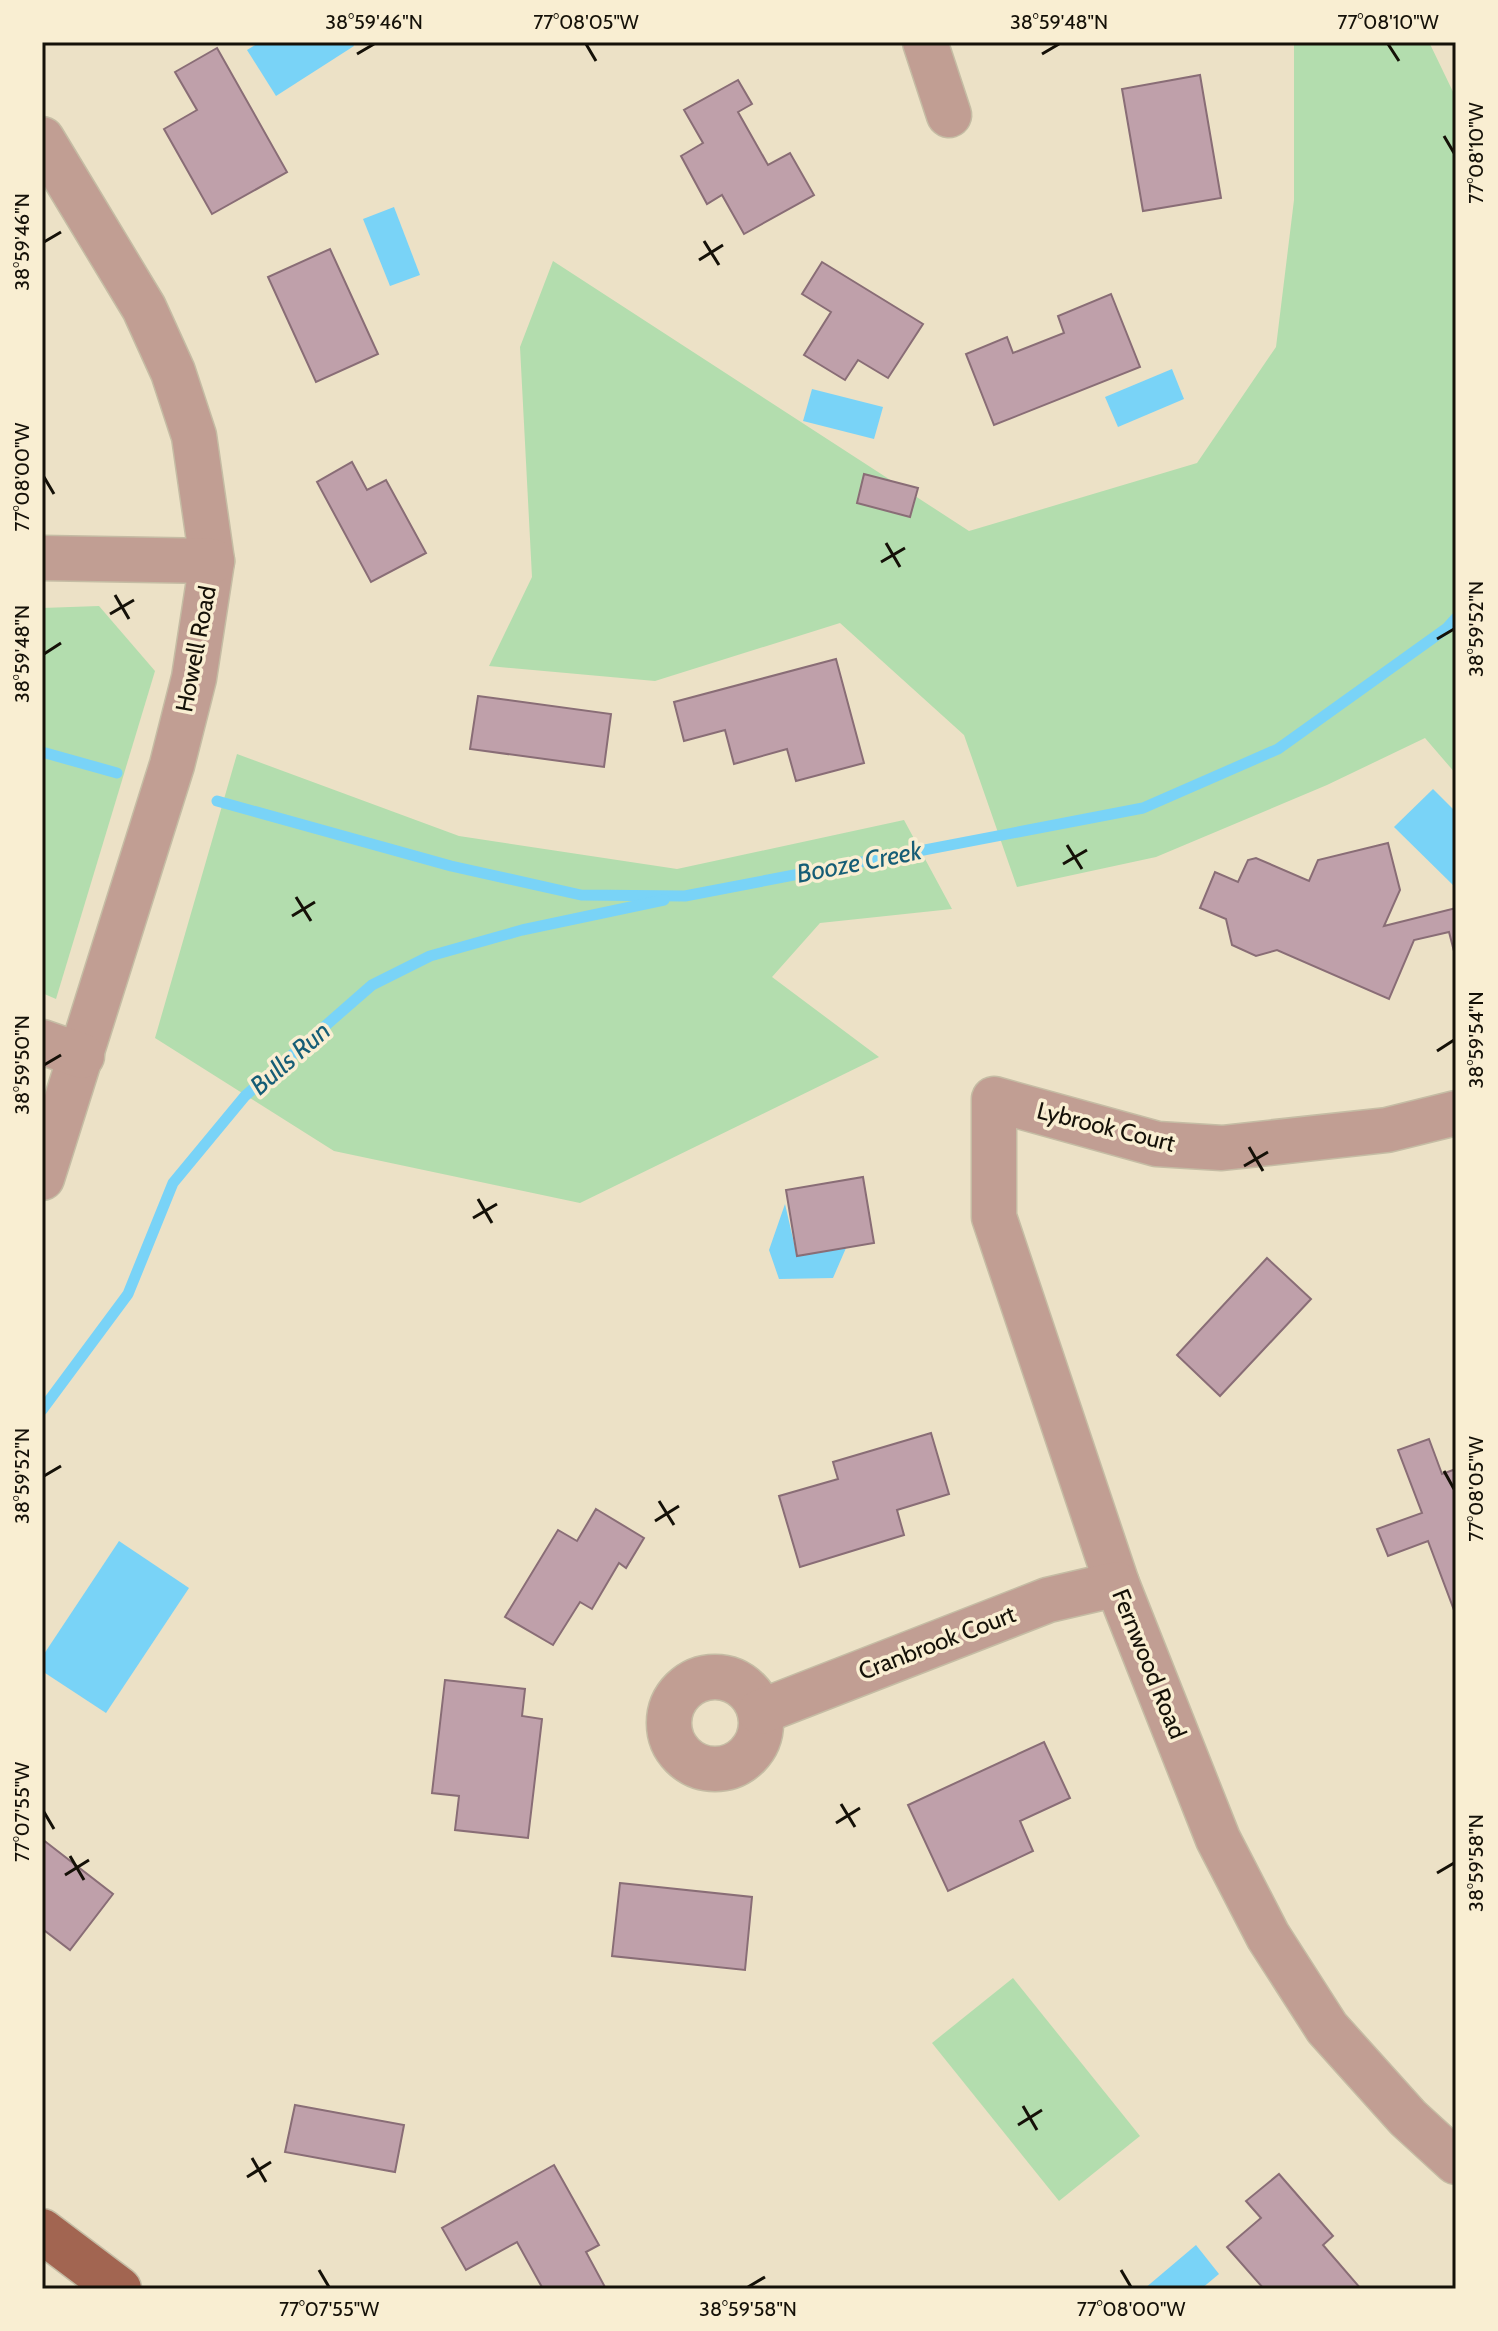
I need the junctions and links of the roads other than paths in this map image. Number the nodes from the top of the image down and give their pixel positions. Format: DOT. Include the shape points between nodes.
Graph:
graph roads {
  1 [pos="925,42"];
  2 [pos="949,115"];
  3 [pos="42,139"];
  4 [pos="42,558"];
  5 [pos="212,561"];
  6 [pos="62,1049"];
  7 [pos="994,1099"];
  8 [pos="1456,1113"];
  9 [pos="42,1178"];
  10 [pos="1117,1584"];
  11 [pos="760,1712"];
  12 [pos="1456,2162"];
  13 [pos="42,2231"];
  14 [pos="119,2289"];
  1 -- 2 [label="street"];
  3 -- 5 [label="street, Howell Road" via="144,308 173,372 194,436"];
  4 -- 5 [label="street"];
  5 -- 6 [label="street, Howell Road" via="194,678 172,765"];
  6 -- 9 [label="street, Howell Road"];
  7 -- 8 [label="street, Lybrook Court" via="1157,1144 1222,1148 1387,1130"];
  7 -- 10 [label="street, Fernwood Road" via="994,1217"];
  10 -- 11 [label="street, Cranbrook Court" via="1048,1600"];
  10 -- 12 [label="street, Fernwood Road" via="1218,1839 1268,1936 1327,2028 1408,2118"];
  13 -- 14 [label="main road"];
}
